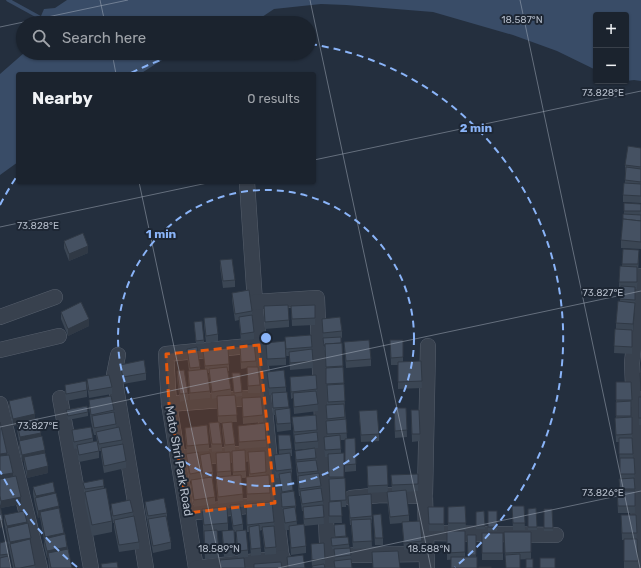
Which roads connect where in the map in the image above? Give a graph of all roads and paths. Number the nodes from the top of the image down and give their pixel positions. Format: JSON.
{"nodes":[{"id":1,"x":248,"y":184,"type":"edge"},
{"id":2,"x":641,"y":276,"type":"edge"},
{"id":3,"x":56,"y":297,"type":"dead end"},
{"id":4,"x":255,"y":302,"type":"junction"},
{"id":5,"x":0,"y":317,"type":"edge"},
{"id":6,"x":59,"y":336,"type":"dead end"},
{"id":7,"x":259,"y":345,"type":"junction"},
{"id":8,"x":428,"y":346,"type":"dead end"},
{"id":9,"x":0,"y":350,"type":"edge"},
{"id":10,"x":118,"y":355,"type":"dead end"},
{"id":11,"x":265,"y":397,"type":"junction"},
{"id":12,"x":60,"y":398,"type":"dead end"},
{"id":13,"x":0,"y":404,"type":"edge"},
{"id":14,"x":169,"y":404,"type":"junction"},
{"id":15,"x":269,"y":452,"type":"junction"},
{"id":16,"x":178,"y":458,"type":"junction"},
{"id":17,"x":426,"y":496,"type":"junction"},
{"id":18,"x":352,"y":498,"type":"edge"},
{"id":19,"x":276,"y":502,"type":"junction"},
{"id":20,"x":188,"y":513,"type":"junction"},
{"id":21,"x":426,"y":533,"type":"junction"},
{"id":22,"x":556,"y":535,"type":"dead end"},
{"id":23,"x":353,"y":555,"type":"dead end"},
{"id":24,"x":427,"y":561,"type":"edge"},
{"id":25,"x":283,"y":563,"type":"edge"},
{"id":26,"x":40,"y":568,"type":"edge"},
{"id":27,"x":91,"y":568,"type":"edge"},
{"id":28,"x":146,"y":568,"type":"edge"},
{"id":29,"x":196,"y":568,"type":"edge"},
{"id":30,"x":328,"y":568,"type":"edge"},
{"id":31,"x":641,"y":568,"type":"edge"}],
"edges":[{"from":1,"to":4,"type":"street"},
{"from":2,"to":31,"type":"street"},
{"from":3,"to":5,"type":"street"},
{"from":4,"to":7,"type":"street"},
{"from":4,"to":30,"type":"street"},
{"from":6,"to":9,"type":"street"},
{"from":7,"to":11,"type":"street"},
{"from":7,"to":14,"type":"street","name":"Mato Shri Park Road"},
{"from":8,"to":17,"type":"street"},
{"from":10,"to":28,"type":"street"},
{"from":11,"to":14,"type":"street"},
{"from":11,"to":15,"type":"street"},
{"from":12,"to":27,"type":"street"},
{"from":13,"to":26,"type":"street"},
{"from":14,"to":16,"type":"street","name":"Mato Shri Park Road"},
{"from":15,"to":16,"type":"street"},
{"from":15,"to":19,"type":"street"},
{"from":16,"to":20,"type":"street","name":"Mato Shri Park Road"},
{"from":17,"to":18,"type":"street"},
{"from":17,"to":21,"type":"street"},
{"from":19,"to":20,"type":"street"},
{"from":19,"to":25,"type":"street"},
{"from":20,"to":29,"type":"street","name":"Mato Shri Park Road"},
{"from":21,"to":22,"type":"street"},
{"from":21,"to":24,"type":"street"},
{"from":23,"to":24,"type":"street"},
{"from":25,"to":29,"type":"street"}]}
